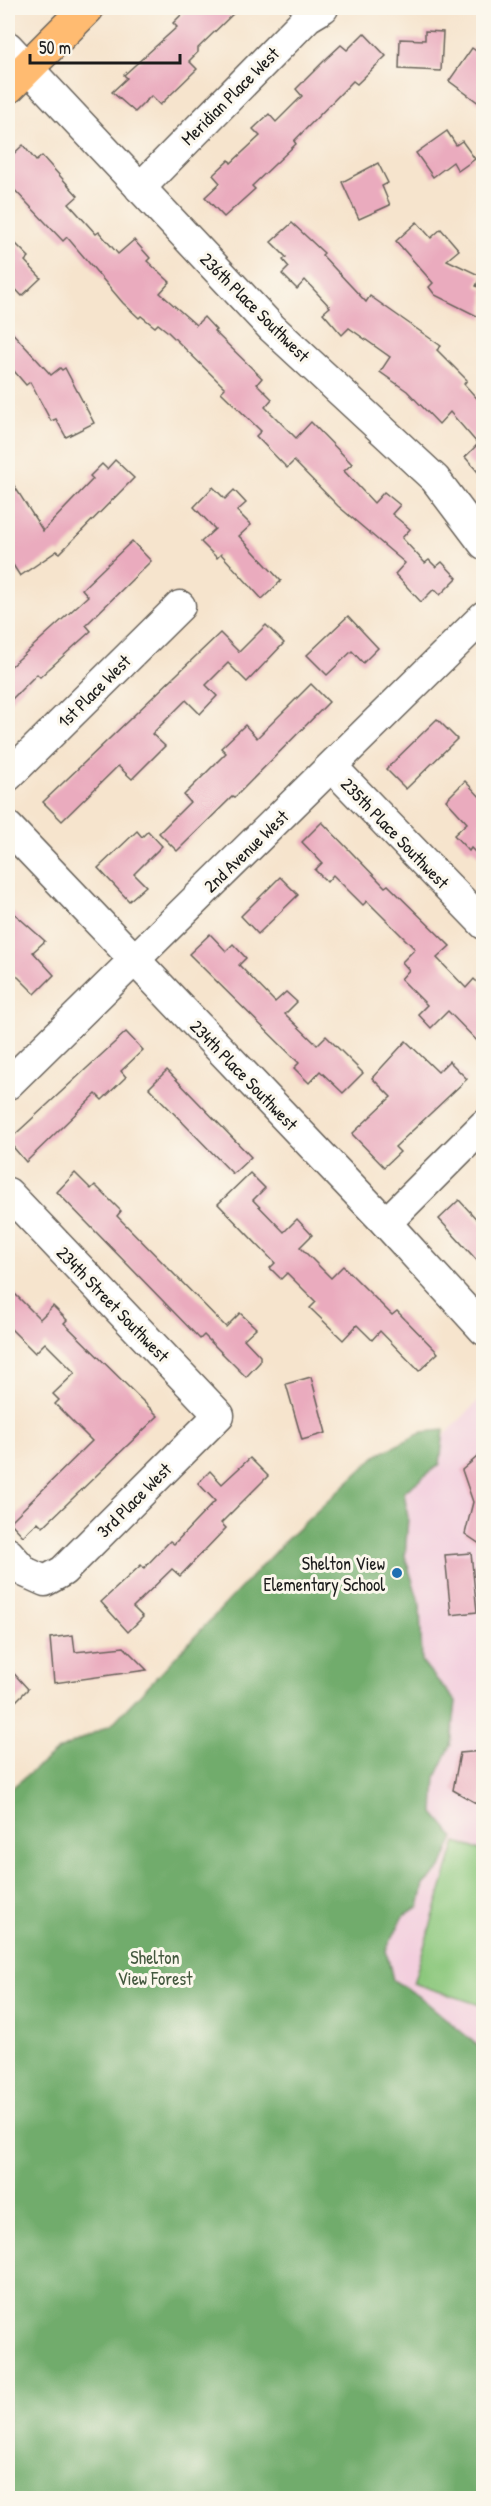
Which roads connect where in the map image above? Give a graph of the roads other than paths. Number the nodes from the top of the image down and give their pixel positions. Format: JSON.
{"nodes":[{"id":1,"x":87,"y":8,"type":"edge"},
{"id":2,"x":323,"y":8,"type":"edge"},
{"id":3,"x":14,"y":67,"type":"edge"},
{"id":4,"x":140,"y":188,"type":"junction"},
{"id":5,"x":483,"y":544,"type":"edge"},
{"id":6,"x":180,"y":606,"type":"dead end"},
{"id":7,"x":483,"y":616,"type":"edge"},
{"id":8,"x":332,"y":767,"type":"junction"},
{"id":9,"x":8,"y":776,"type":"edge"},
{"id":10,"x":8,"y":827,"type":"edge"},
{"id":11,"x":483,"y":924,"type":"edge"},
{"id":12,"x":135,"y":960,"type":"junction"},
{"id":13,"x":8,"y":1084,"type":"edge"},
{"id":14,"x":483,"y":1125,"type":"edge"},
{"id":15,"x":8,"y":1193,"type":"edge"},
{"id":16,"x":386,"y":1223,"type":"junction"},
{"id":17,"x":481,"y":1327,"type":"edge"},
{"id":18,"x":219,"y":1415,"type":"joint"},
{"id":19,"x":8,"y":1553,"type":"edge"}],
"edges":[{"from":1,"to":3,"type":"main road"},
{"from":2,"to":4,"type":"street","name":"Meridian Place West"},
{"from":3,"to":4,"type":"street","name":"236th Place Southwest"},
{"from":4,"to":5,"type":"street","name":"236th Place Southwest"},
{"from":6,"to":9,"type":"street","name":"1st Place West"},
{"from":7,"to":8,"type":"street","name":"2nd Avenue West"},
{"from":8,"to":11,"type":"street","name":"235th Place Southwest"},
{"from":8,"to":12,"type":"street","name":"2nd Avenue West"},
{"from":10,"to":12,"type":"street","name":"234th Place Southwest"},
{"from":12,"to":13,"type":"street","name":"2nd Avenue West"},
{"from":12,"to":16,"type":"street","name":"234th Place Southwest"},
{"from":14,"to":16,"type":"street"},
{"from":15,"to":18,"type":"street","name":"234th Street Southwest"},
{"from":16,"to":17,"type":"street","name":"234th Place Southwest"},
{"from":18,"to":19,"type":"street","name":"3rd Place West"}]}
